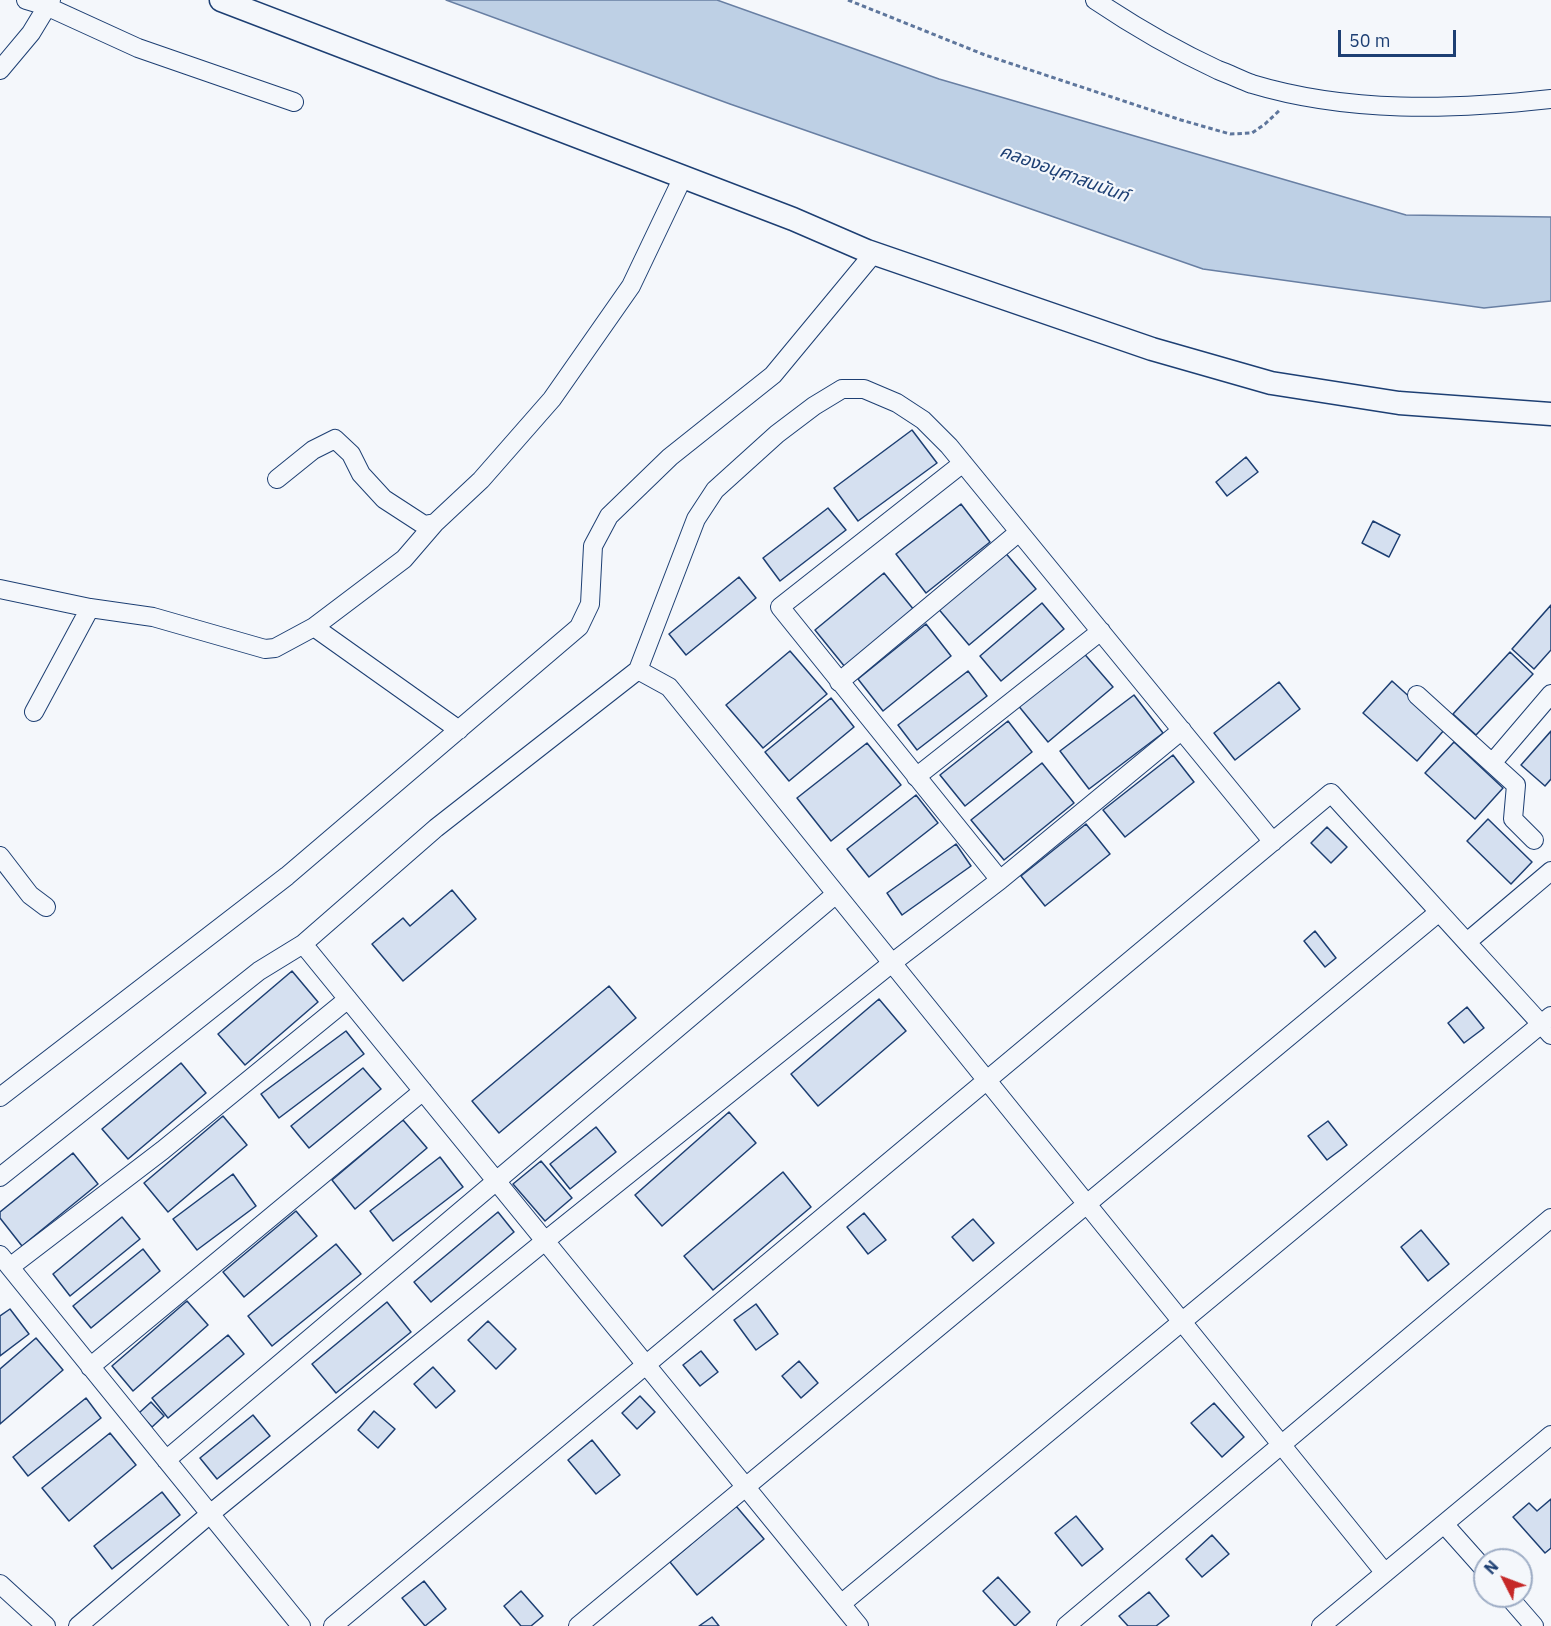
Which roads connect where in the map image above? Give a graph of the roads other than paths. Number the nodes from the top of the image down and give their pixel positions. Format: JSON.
{"nodes":[{"id":1,"x":26,"y":0,"type":"edge"},
{"id":2,"x":221,"y":0,"type":"edge"},
{"id":3,"x":1095,"y":0,"type":"edge"},
{"id":4,"x":49,"y":3,"type":"edge"},
{"id":5,"x":0,"y":70,"type":"edge"},
{"id":6,"x":1551,"y":99,"type":"edge"},
{"id":7,"x":294,"y":102,"type":"dead end"},
{"id":8,"x":683,"y":177,"type":"junction"},
{"id":9,"x":874,"y":253,"type":"junction"},
{"id":10,"x":1551,"y":414,"type":"edge"},
{"id":11,"x":963,"y":463,"type":"junction"},
{"id":12,"x":278,"y":478,"type":"dead end"},
{"id":13,"x":435,"y":523,"type":"junction"},
{"id":14,"x":1019,"y":532,"type":"junction"},
{"id":15,"x":0,"y":589,"type":"edge"},
{"id":16,"x":90,"y":608,"type":"junction"},
{"id":17,"x":314,"y":627,"type":"junction"},
{"id":18,"x":1101,"y":631,"type":"junction"},
{"id":19,"x":638,"y":670,"type":"junction"},
{"id":20,"x":839,"y":682,"type":"junction"},
{"id":21,"x":1551,"y":694,"type":"edge"},
{"id":22,"x":1417,"y":695,"type":"dead end"},
{"id":23,"x":34,"y":712,"type":"dead end"},
{"id":24,"x":459,"y":730,"type":"junction"},
{"id":25,"x":1182,"y":730,"type":"junction"},
{"id":26,"x":1493,"y":762,"type":"junction"},
{"id":27,"x":916,"y":777,"type":"junction"},
{"id":28,"x":1534,"y":840,"type":"dead end"},
{"id":29,"x":1273,"y":842,"type":"junction"},
{"id":30,"x":0,"y":856,"type":"edge"},
{"id":31,"x":1551,"y":872,"type":"edge"},
{"id":32,"x":1000,"y":880,"type":"junction"},
{"id":33,"x":836,"y":894,"type":"junction"},
{"id":34,"x":46,"y":907,"type":"dead end"},
{"id":35,"x":1439,"y":912,"type":"junction"},
{"id":36,"x":1467,"y":942,"type":"junction"},
{"id":37,"x":303,"y":944,"type":"junction"},
{"id":38,"x":892,"y":963,"type":"junction"},
{"id":39,"x":348,"y":999,"type":"junction"},
{"id":40,"x":1548,"y":1025,"type":"edge"},
{"id":41,"x":986,"y":1080,"type":"junction"},
{"id":42,"x":423,"y":1091,"type":"junction"},
{"id":43,"x":0,"y":1097,"type":"edge"},
{"id":44,"x":0,"y":1177,"type":"edge"},
{"id":45,"x":496,"y":1181,"type":"junction"},
{"id":46,"x":1087,"y":1204,"type":"junction"},
{"id":47,"x":1551,"y":1218,"type":"edge"},
{"id":48,"x":545,"y":1241,"type":"junction"},
{"id":49,"x":5,"y":1261,"type":"edge"},
{"id":50,"x":1182,"y":1322,"type":"junction"},
{"id":51,"x":646,"y":1365,"type":"junction"},
{"id":52,"x":90,"y":1367,"type":"junction"},
{"id":53,"x":1551,"y":1435,"type":"edge"},
{"id":54,"x":1281,"y":1445,"type":"junction"},
{"id":55,"x":166,"y":1460,"type":"junction"},
{"id":56,"x":746,"y":1487,"type":"junction"},
{"id":57,"x":210,"y":1514,"type":"junction"},
{"id":58,"x":1444,"y":1524,"type":"junction"},
{"id":59,"x":1473,"y":1557,"type":"edge"},
{"id":60,"x":1385,"y":1573,"type":"junction"},
{"id":61,"x":0,"y":1584,"type":"edge"},
{"id":62,"x":841,"y":1604,"type":"junction"},
{"id":63,"x":1518,"y":1608,"type":"edge"},
{"id":64,"x":46,"y":1626,"type":"edge"},
{"id":65,"x":78,"y":1626,"type":"edge"},
{"id":66,"x":301,"y":1626,"type":"edge"},
{"id":67,"x":333,"y":1626,"type":"edge"},
{"id":68,"x":578,"y":1626,"type":"edge"},
{"id":69,"x":859,"y":1626,"type":"edge"},
{"id":70,"x":1066,"y":1626,"type":"edge"},
{"id":71,"x":1321,"y":1626,"type":"edge"},
{"id":72,"x":1534,"y":1626,"type":"edge"}],
"edges":[{"from":1,"to":4,"type":"street"},
{"from":2,"to":8,"type":"main road"},
{"from":3,"to":6,"type":"street"},
{"from":4,"to":5,"type":"street"},
{"from":4,"to":7,"type":"street"},
{"from":8,"to":9,"type":"main road"},
{"from":8,"to":13,"type":"street"},
{"from":9,"to":10,"type":"main road"},
{"from":9,"to":24,"type":"street"},
{"from":11,"to":14,"type":"street"},
{"from":11,"to":19,"type":"street"},
{"from":11,"to":20,"type":"street"},
{"from":12,"to":13,"type":"street"},
{"from":13,"to":17,"type":"street"},
{"from":14,"to":18,"type":"street"},
{"from":14,"to":20,"type":"street"},
{"from":15,"to":16,"type":"street"},
{"from":16,"to":17,"type":"street"},
{"from":16,"to":23,"type":"street"},
{"from":17,"to":24,"type":"street"},
{"from":18,"to":25,"type":"street"},
{"from":18,"to":27,"type":"street"},
{"from":19,"to":33,"type":"street"},
{"from":19,"to":37,"type":"street"},
{"from":20,"to":27,"type":"street"},
{"from":21,"to":26,"type":"street"},
{"from":22,"to":26,"type":"street"},
{"from":24,"to":43,"type":"street"},
{"from":25,"to":29,"type":"street"},
{"from":25,"to":32,"type":"street"},
{"from":26,"to":28,"type":"street"},
{"from":27,"to":32,"type":"street"},
{"from":29,"to":35,"type":"street"},
{"from":29,"to":41,"type":"street"},
{"from":30,"to":34,"type":"street"},
{"from":31,"to":36,"type":"street"},
{"from":32,"to":38,"type":"street"},
{"from":33,"to":38,"type":"street"},
{"from":33,"to":45,"type":"street"},
{"from":35,"to":36,"type":"street"},
{"from":35,"to":46,"type":"street"},
{"from":36,"to":40,"type":"street"},
{"from":37,"to":39,"type":"street"},
{"from":37,"to":44,"type":"street"},
{"from":38,"to":41,"type":"street"},
{"from":38,"to":48,"type":"street"},
{"from":39,"to":42,"type":"street"},
{"from":39,"to":49,"type":"street"},
{"from":40,"to":50,"type":"street"},
{"from":41,"to":46,"type":"street"},
{"from":41,"to":51,"type":"street"},
{"from":42,"to":45,"type":"street"},
{"from":42,"to":52,"type":"street"},
{"from":45,"to":48,"type":"street"},
{"from":45,"to":55,"type":"street"},
{"from":46,"to":50,"type":"street"},
{"from":46,"to":56,"type":"street"},
{"from":47,"to":54,"type":"street"},
{"from":48,"to":51,"type":"street"},
{"from":48,"to":57,"type":"street"},
{"from":49,"to":52,"type":"street"},
{"from":50,"to":54,"type":"street"},
{"from":50,"to":62,"type":"street"},
{"from":51,"to":56,"type":"street"},
{"from":51,"to":67,"type":"street"},
{"from":52,"to":55,"type":"street"},
{"from":53,"to":58,"type":"street"},
{"from":54,"to":60,"type":"street"},
{"from":54,"to":70,"type":"street"},
{"from":55,"to":57,"type":"street"},
{"from":56,"to":62,"type":"street"},
{"from":56,"to":68,"type":"street"},
{"from":57,"to":65,"type":"street"},
{"from":57,"to":66,"type":"street"},
{"from":58,"to":59,"type":"street"},
{"from":58,"to":60,"type":"street"},
{"from":60,"to":71,"type":"street"},
{"from":61,"to":64,"type":"street"},
{"from":62,"to":69,"type":"street"},
{"from":63,"to":72,"type":"street"}]}
